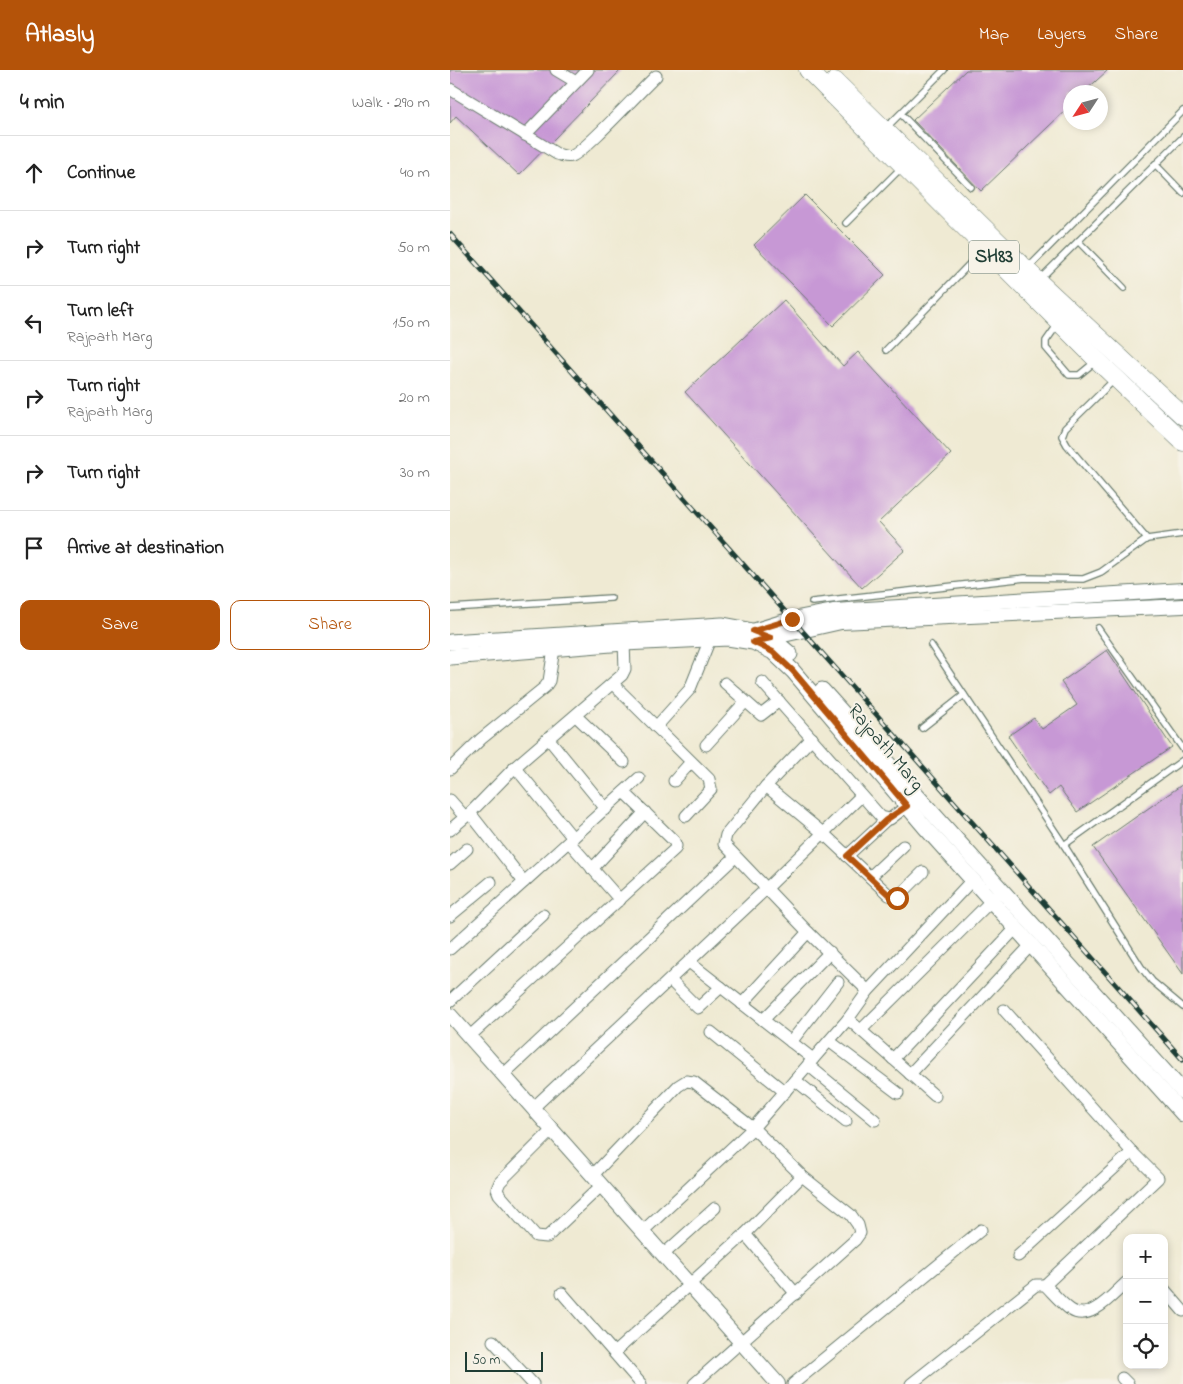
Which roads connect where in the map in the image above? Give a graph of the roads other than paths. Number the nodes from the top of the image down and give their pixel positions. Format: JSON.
{"nodes":[{"id":1,"x":556,"y":70,"type":"edge"},
{"id":2,"x":588,"y":70,"type":"edge"},
{"id":3,"x":808,"y":70,"type":"edge"},
{"id":4,"x":824,"y":70,"type":"edge"},
{"id":5,"x":944,"y":70,"type":"edge"},
{"id":6,"x":656,"y":76,"type":"dead end"},
{"id":7,"x":576,"y":82,"type":"junction"},
{"id":8,"x":450,"y":88,"type":"edge"},
{"id":9,"x":1183,"y":111,"type":"edge"},
{"id":10,"x":901,"y":114,"type":"junction"},
{"id":11,"x":885,"y":130,"type":"junction"},
{"id":12,"x":525,"y":135,"type":"junction"},
{"id":13,"x":1183,"y":137,"type":"edge"},
{"id":14,"x":1155,"y":164,"type":"junction"},
{"id":15,"x":903,"y":166,"type":"junction"},
{"id":16,"x":971,"y":188,"type":"dead end"},
{"id":17,"x":1183,"y":193,"type":"edge"},
{"id":18,"x":846,"y":223,"type":"dead end"},
{"id":19,"x":1078,"y":241,"type":"junction"},
{"id":20,"x":986,"y":248,"type":"junction"},
{"id":21,"x":1033,"y":275,"type":"junction"},
{"id":22,"x":1124,"y":288,"type":"dead end"},
{"id":23,"x":1065,"y":316,"type":"junction"},
{"id":24,"x":1110,"y":348,"type":"junction"},
{"id":25,"x":886,"y":350,"type":"dead end"},
{"id":26,"x":1097,"y":360,"type":"junction"},
{"id":27,"x":1116,"y":378,"type":"junction"},
{"id":28,"x":1183,"y":416,"type":"edge"},
{"id":29,"x":1183,"y":442,"type":"edge"},
{"id":30,"x":1183,"y":534,"type":"edge"},
{"id":31,"x":1147,"y":539,"type":"junction"},
{"id":32,"x":1183,"y":590,"type":"edge"},
{"id":33,"x":612,"y":598,"type":"dead end"},
{"id":34,"x":812,"y":602,"type":"dead end"},
{"id":35,"x":1183,"y":606,"type":"edge"},
{"id":36,"x":450,"y":608,"type":"edge"},
{"id":37,"x":1098,"y":628,"type":"dead end"},
{"id":38,"x":753,"y":636,"type":"junction"},
{"id":39,"x":771,"y":638,"type":"junction"},
{"id":40,"x":710,"y":639,"type":"junction"},
{"id":41,"x":450,"y":642,"type":"edge"},
{"id":42,"x":624,"y":643,"type":"junction"},
{"id":43,"x":931,"y":645,"type":"dead end"},
{"id":44,"x":554,"y":649,"type":"junction"},
{"id":45,"x":450,"y":657,"type":"edge"},
{"id":46,"x":762,"y":682,"type":"dead end"},
{"id":47,"x":725,"y":683,"type":"dead end"},
{"id":48,"x":613,"y":684,"type":"junction"},
{"id":49,"x":964,"y":694,"type":"junction"},
{"id":50,"x":779,"y":701,"type":"junction"},
{"id":51,"x":745,"y":702,"type":"junction"},
{"id":52,"x":576,"y":716,"type":"junction"},
{"id":53,"x":656,"y":727,"type":"junction"},
{"id":54,"x":922,"y":728,"type":"dead end"},
{"id":55,"x":548,"y":738,"type":"junction"},
{"id":56,"x":812,"y":738,"type":"junction"},
{"id":57,"x":706,"y":745,"type":"dead end"},
{"id":58,"x":1183,"y":749,"type":"edge"},
{"id":59,"x":1183,"y":760,"type":"edge"},
{"id":60,"x":624,"y":762,"type":"dead end"},
{"id":61,"x":691,"y":762,"type":"junction"},
{"id":62,"x":515,"y":768,"type":"junction"},
{"id":63,"x":450,"y":769,"type":"edge"},
{"id":64,"x":639,"y":778,"type":"dead end"},
{"id":65,"x":674,"y":781,"type":"dead end"},
{"id":66,"x":766,"y":786,"type":"junction"},
{"id":67,"x":624,"y":792,"type":"junction"},
{"id":68,"x":861,"y":796,"type":"junction"},
{"id":69,"x":450,"y":800,"type":"edge"},
{"id":70,"x":907,"y":806,"type":"junction"},
{"id":71,"x":606,"y":809,"type":"junction"},
{"id":72,"x":645,"y":812,"type":"junction"},
{"id":73,"x":467,"y":815,"type":"junction"},
{"id":74,"x":686,"y":816,"type":"dead end"},
{"id":75,"x":886,"y":820,"type":"junction"},
{"id":76,"x":450,"y":830,"type":"edge"},
{"id":77,"x":824,"y":834,"type":"junction"},
{"id":78,"x":571,"y":840,"type":"junction"},
{"id":79,"x":1064,"y":845,"type":"junction"},
{"id":80,"x":903,"y":846,"type":"dead end"},
{"id":81,"x":467,"y":849,"type":"dead end"},
{"id":82,"x":847,"y":856,"type":"junction"},
{"id":83,"x":735,"y":857,"type":"junction"},
{"id":84,"x":450,"y":864,"type":"edge"},
{"id":85,"x":592,"y":869,"type":"junction"},
{"id":86,"x":923,"y":872,"type":"dead end"},
{"id":87,"x":870,"y":877,"type":"junction"},
{"id":88,"x":973,"y":879,"type":"junction"},
{"id":89,"x":491,"y":882,"type":"dead end"},
{"id":90,"x":524,"y":882,"type":"junction"},
{"id":91,"x":766,"y":889,"type":"junction"},
{"id":92,"x":620,"y":900,"type":"junction"},
{"id":93,"x":992,"y":900,"type":"junction"},
{"id":94,"x":543,"y":915,"type":"dead end"},
{"id":95,"x":450,"y":916,"type":"edge"},
{"id":96,"x":1017,"y":927,"type":"junction"},
{"id":97,"x":808,"y":932,"type":"junction"},
{"id":98,"x":1032,"y":944,"type":"junction"},
{"id":99,"x":450,"y":950,"type":"edge"},
{"id":100,"x":830,"y":952,"type":"junction"},
{"id":101,"x":689,"y":962,"type":"junction"},
{"id":102,"x":670,"y":980,"type":"junction"},
{"id":103,"x":838,"y":982,"type":"dead end"},
{"id":104,"x":721,"y":987,"type":"junction"},
{"id":105,"x":868,"y":991,"type":"junction"},
{"id":106,"x":450,"y":1001,"type":"edge"},
{"id":107,"x":742,"y":1004,"type":"junction"},
{"id":108,"x":1183,"y":1007,"type":"edge"},
{"id":109,"x":1004,"y":1010,"type":"dead end"},
{"id":110,"x":450,"y":1015,"type":"edge"},
{"id":111,"x":848,"y":1018,"type":"junction"},
{"id":112,"x":763,"y":1020,"type":"junction"},
{"id":113,"x":861,"y":1030,"type":"junction"},
{"id":114,"x":711,"y":1032,"type":"dead end"},
{"id":115,"x":470,"y":1036,"type":"junction"},
{"id":116,"x":829,"y":1041,"type":"junction"},
{"id":117,"x":791,"y":1042,"type":"junction"},
{"id":118,"x":893,"y":1059,"type":"junction"},
{"id":119,"x":810,"y":1062,"type":"junction"},
{"id":120,"x":504,"y":1074,"type":"junction"},
{"id":121,"x":910,"y":1074,"type":"junction"},
{"id":122,"x":795,"y":1080,"type":"junction"},
{"id":123,"x":785,"y":1092,"type":"junction"},
{"id":124,"x":1183,"y":1092,"type":"edge"},
{"id":125,"x":898,"y":1093,"type":"dead end"},
{"id":126,"x":935,"y":1096,"type":"dead end"},
{"id":127,"x":533,"y":1108,"type":"junction"},
{"id":128,"x":1183,"y":1114,"type":"edge"},
{"id":129,"x":875,"y":1120,"type":"dead end"},
{"id":130,"x":846,"y":1121,"type":"dead end"},
{"id":131,"x":753,"y":1128,"type":"junction"},
{"id":132,"x":553,"y":1129,"type":"junction"},
{"id":133,"x":1132,"y":1152,"type":"junction"},
{"id":134,"x":802,"y":1176,"type":"junction"},
{"id":135,"x":598,"y":1180,"type":"junction"},
{"id":136,"x":715,"y":1208,"type":"dead end"},
{"id":137,"x":644,"y":1230,"type":"junction"},
{"id":138,"x":981,"y":1230,"type":"dead end"},
{"id":139,"x":745,"y":1234,"type":"junction"},
{"id":140,"x":664,"y":1254,"type":"junction"},
{"id":141,"x":1018,"y":1256,"type":"dead end"},
{"id":142,"x":691,"y":1284,"type":"junction"},
{"id":143,"x":1045,"y":1285,"type":"junction"},
{"id":144,"x":1123,"y":1285,"type":"edge"},
{"id":145,"x":562,"y":1293,"type":"dead end"},
{"id":146,"x":796,"y":1294,"type":"junction"},
{"id":147,"x":1168,"y":1294,"type":"edge"},
{"id":148,"x":1183,"y":1311,"type":"edge"},
{"id":149,"x":493,"y":1341,"type":"dead end"},
{"id":150,"x":742,"y":1343,"type":"junction"},
{"id":151,"x":615,"y":1352,"type":"junction"},
{"id":152,"x":533,"y":1384,"type":"edge"},
{"id":153,"x":641,"y":1384,"type":"edge"},
{"id":154,"x":694,"y":1384,"type":"edge"},
{"id":155,"x":778,"y":1384,"type":"edge"},
{"id":156,"x":793,"y":1384,"type":"edge"},
{"id":157,"x":911,"y":1384,"type":"edge"}],
"edges":[{"from":1,"to":7,"type":"street"},
{"from":2,"to":7,"type":"street"},
{"from":3,"to":15,"type":"main road","number":"SH83"},
{"from":4,"to":11,"type":"main road","number":"SH83"},
{"from":5,"to":10,"type":"lane"},
{"from":6,"to":12,"type":"street"},
{"from":7,"to":12,"type":"street"},
{"from":8,"to":12,"type":"street"},
{"from":9,"to":21,"type":"lane"},
{"from":10,"to":11,"type":"lane"},
{"from":10,"to":16,"type":"lane"},
{"from":11,"to":21,"type":"main road","number":"SH83"},
{"from":13,"to":14,"type":"lane"},
{"from":14,"to":17,"type":"lane"},
{"from":14,"to":19,"type":"lane"},
{"from":15,"to":18,"type":"lane"},
{"from":15,"to":20,"type":"main road","number":"SH83"},
{"from":19,"to":21,"type":"lane"},
{"from":19,"to":22,"type":"lane"},
{"from":20,"to":23,"type":"main road","number":"SH83"},
{"from":20,"to":25,"type":"lane"},
{"from":21,"to":23,"type":"main road","number":"SH83"},
{"from":23,"to":24,"type":"main road","number":"SH83"},
{"from":23,"to":26,"type":"main road","number":"SH83"},
{"from":23,"to":26,"type":"lane"},
{"from":24,"to":26,"type":"lane"},
{"from":24,"to":28,"type":"main road","number":"SH83"},
{"from":26,"to":27,"type":"main road","number":"SH83"},
{"from":27,"to":29,"type":"main road","number":"SH83"},
{"from":27,"to":31,"type":"lane"},
{"from":30,"to":31,"type":"lane"},
{"from":31,"to":34,"type":"lane"},
{"from":32,"to":38,"type":"street"},
{"from":33,"to":36,"type":"lane"},
{"from":35,"to":39,"type":"street"},
{"from":37,"to":58,"type":"lane"},
{"from":38,"to":39,"type":"main road","name":"Rajpath Marg"},
{"from":38,"to":40,"type":"main road","name":"Rajpath Marg"},
{"from":38,"to":41,"type":"main road","name":"Rajpath Marg"},
{"from":38,"to":70,"type":"main road","name":"Rajpath Marg"},
{"from":39,"to":124,"type":"main road","name":"Rajpath Marg"},
{"from":40,"to":42,"type":"main road","name":"Rajpath Marg"},
{"from":40,"to":53,"type":"street"},
{"from":42,"to":44,"type":"main road","name":"Rajpath Marg"},
{"from":42,"to":48,"type":"street"},
{"from":43,"to":49,"type":"lane"},
{"from":44,"to":45,"type":"main road","name":"Rajpath Marg"},
{"from":44,"to":63,"type":"street"},
{"from":46,"to":50,"type":"street"},
{"from":47,"to":51,"type":"street"},
{"from":48,"to":52,"type":"street"},
{"from":48,"to":53,"type":"street"},
{"from":49,"to":54,"type":"lane"},
{"from":49,"to":79,"type":"lane"},
{"from":50,"to":51,"type":"street"},
{"from":50,"to":56,"type":"street"},
{"from":51,"to":57,"type":"street"},
{"from":52,"to":55,"type":"street"},
{"from":52,"to":60,"type":"street"},
{"from":53,"to":61,"type":"street"},
{"from":55,"to":62,"type":"street"},
{"from":55,"to":71,"type":"street"},
{"from":56,"to":66,"type":"street"},
{"from":56,"to":68,"type":"street"},
{"from":59,"to":79,"type":"lane"},
{"from":61,"to":65,"type":"street"},
{"from":61,"to":74,"type":"street"},
{"from":62,"to":73,"type":"street"},
{"from":62,"to":78,"type":"street"},
{"from":64,"to":67,"type":"street"},
{"from":66,"to":77,"type":"street"},
{"from":66,"to":83,"type":"street"},
{"from":67,"to":71,"type":"street"},
{"from":67,"to":72,"type":"street"},
{"from":68,"to":75,"type":"street"},
{"from":68,"to":77,"type":"street"},
{"from":69,"to":73,"type":"street"},
{"from":70,"to":75,"type":"street"},
{"from":70,"to":88,"type":"main road","name":"Rajpath Marg"},
{"from":71,"to":78,"type":"street"},
{"from":72,"to":85,"type":"street"},
{"from":72,"to":92,"type":"street"},
{"from":73,"to":76,"type":"street"},
{"from":73,"to":90,"type":"street"},
{"from":75,"to":82,"type":"street"},
{"from":77,"to":82,"type":"street"},
{"from":77,"to":91,"type":"street"},
{"from":78,"to":85,"type":"street"},
{"from":78,"to":90,"type":"street"},
{"from":79,"to":108,"type":"lane"},
{"from":80,"to":87,"type":"street"},
{"from":81,"to":84,"type":"street"},
{"from":82,"to":87,"type":"street"},
{"from":83,"to":91,"type":"street"},
{"from":83,"to":120,"type":"street"},
{"from":85,"to":92,"type":"street"},
{"from":86,"to":87,"type":"street"},
{"from":88,"to":93,"type":"main road","name":"Rajpath Marg"},
{"from":88,"to":105,"type":"street"},
{"from":89,"to":95,"type":"street"},
{"from":90,"to":99,"type":"street"},
{"from":91,"to":97,"type":"street"},
{"from":91,"to":101,"type":"street"},
{"from":92,"to":115,"type":"street"},
{"from":93,"to":96,"type":"main road","name":"Rajpath Marg"},
{"from":93,"to":113,"type":"street"},
{"from":94,"to":106,"type":"street"},
{"from":96,"to":98,"type":"main road","name":"Rajpath Marg"},
{"from":96,"to":118,"type":"street"},
{"from":97,"to":100,"type":"street"},
{"from":97,"to":107,"type":"street"},
{"from":98,"to":121,"type":"street"},
{"from":98,"to":128,"type":"main road","name":"Rajpath Marg"},
{"from":100,"to":105,"type":"street"},
{"from":100,"to":112,"type":"street"},
{"from":101,"to":102,"type":"street"},
{"from":101,"to":104,"type":"street"},
{"from":102,"to":104,"type":"street"},
{"from":102,"to":127,"type":"street"},
{"from":103,"to":117,"type":"street"},
{"from":104,"to":107,"type":"street"},
{"from":105,"to":111,"type":"street"},
{"from":107,"to":112,"type":"street"},
{"from":109,"to":133,"type":"street"},
{"from":110,"to":115,"type":"street"},
{"from":111,"to":113,"type":"street"},
{"from":111,"to":116,"type":"street"},
{"from":112,"to":117,"type":"street"},
{"from":113,"to":118,"type":"street"},
{"from":114,"to":123,"type":"street"},
{"from":115,"to":120,"type":"street"},
{"from":116,"to":119,"type":"street"},
{"from":116,"to":125,"type":"street"},
{"from":117,"to":119,"type":"street"},
{"from":118,"to":121,"type":"street"},
{"from":119,"to":122,"type":"street"},
{"from":119,"to":129,"type":"street"},
{"from":120,"to":127,"type":"street"},
{"from":121,"to":126,"type":"street"},
{"from":122,"to":123,"type":"street"},
{"from":122,"to":130,"type":"street"},
{"from":123,"to":131,"type":"street"},
{"from":127,"to":132,"type":"street"},
{"from":131,"to":134,"type":"street"},
{"from":131,"to":135,"type":"street"},
{"from":131,"to":137,"type":"street"},
{"from":132,"to":135,"type":"street"},
{"from":132,"to":135,"type":"street"},
{"from":133,"to":141,"type":"street"},
{"from":133,"to":143,"type":"street"},
{"from":134,"to":139,"type":"street"},
{"from":134,"to":146,"type":"street"},
{"from":135,"to":137,"type":"street"},
{"from":136,"to":140,"type":"street"},
{"from":137,"to":140,"type":"street"},
{"from":138,"to":156,"type":"street"},
{"from":139,"to":142,"type":"street"},
{"from":139,"to":146,"type":"street"},
{"from":140,"to":142,"type":"street"},
{"from":142,"to":150,"type":"street"},
{"from":142,"to":151,"type":"street"},
{"from":143,"to":144,"type":"street"},
{"from":143,"to":157,"type":"street"},
{"from":145,"to":151,"type":"street"},
{"from":146,"to":150,"type":"street"},
{"from":147,"to":148,"type":"street"},
{"from":149,"to":152,"type":"street"},
{"from":150,"to":154,"type":"street"},
{"from":150,"to":155,"type":"street"},
{"from":151,"to":153,"type":"street"}]}
